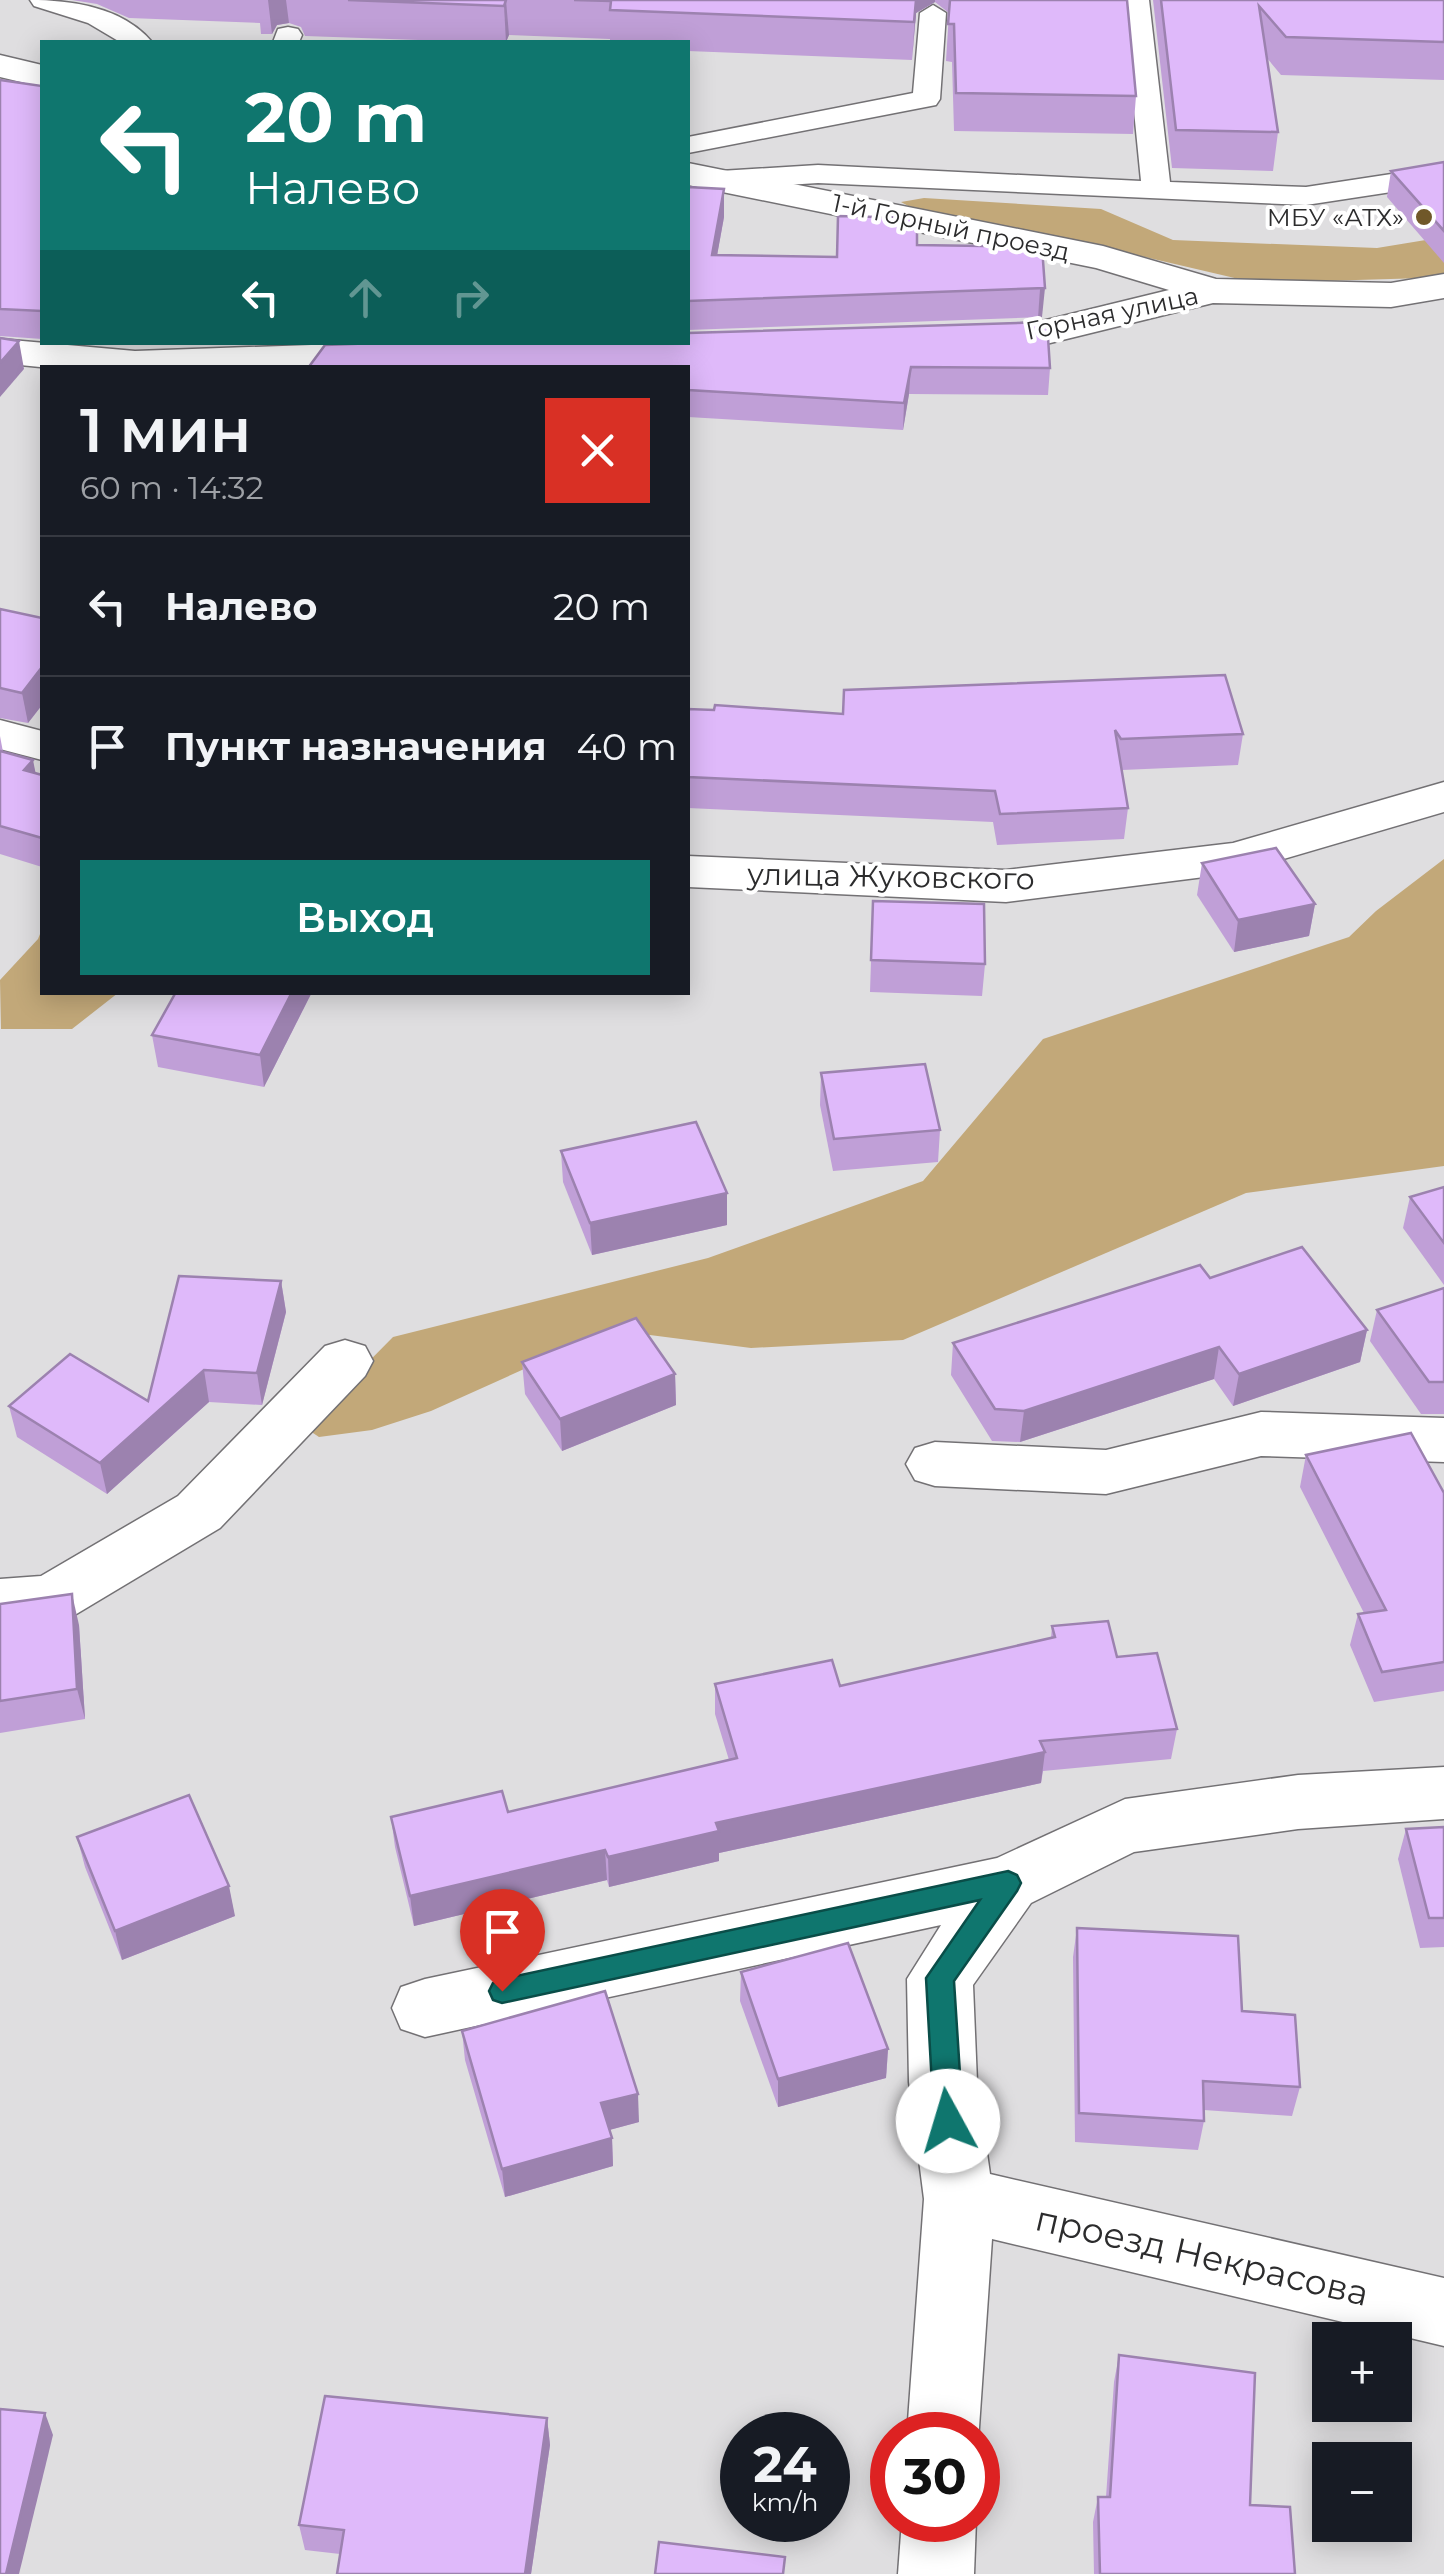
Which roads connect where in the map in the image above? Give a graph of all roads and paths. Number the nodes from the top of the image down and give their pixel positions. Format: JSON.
{"nodes":[{"id":1,"x":44,"y":0,"type":"edge"},
{"id":2,"x":1136,"y":0,"type":"edge"},
{"id":3,"x":933,"y":13,"type":"dead end"},
{"id":4,"x":135,"y":40,"type":"edge"},
{"id":5,"x":0,"y":66,"type":"edge"},
{"id":6,"x":40,"y":76,"type":"edge"},
{"id":7,"x":690,"y":145,"type":"edge"},
{"id":8,"x":1444,"y":175,"type":"edge"},
{"id":9,"x":704,"y":177,"type":"edge"},
{"id":10,"x":1156,"y":190,"type":"junction"},
{"id":11,"x":1444,"y":286,"type":"edge"},
{"id":12,"x":1213,"y":291,"type":"junction"},
{"id":13,"x":941,"y":336,"type":"edge"},
{"id":14,"x":0,"y":351,"type":"edge"},
{"id":15,"x":434,"y":352,"type":"edge"},
{"id":16,"x":0,"y":734,"type":"edge"},
{"id":17,"x":40,"y":745,"type":"edge"},
{"id":18,"x":1444,"y":797,"type":"edge"},
{"id":19,"x":690,"y":872,"type":"edge"},
{"id":20,"x":345,"y":1361,"type":"dead end"},
{"id":21,"x":1444,"y":1440,"type":"edge"},
{"id":22,"x":935,"y":1464,"type":"dead end"},
{"id":23,"x":0,"y":1603,"type":"edge"},
{"id":24,"x":1444,"y":1792,"type":"edge"},
{"id":25,"x":1008,"y":1883,"type":"junction"},
{"id":26,"x":424,"y":2008,"type":"dead end"},
{"id":27,"x":959,"y":2199,"type":"junction"},
{"id":28,"x":1444,"y":2312,"type":"edge"},
{"id":29,"x":945,"y":2412,"type":"edge"},
{"id":30,"x":938,"y":2542,"type":"edge"},
{"id":31,"x":936,"y":2574,"type":"edge"}],
"edges":[{"from":1,"to":4,"type":"lane"},
{"from":2,"to":10,"type":"lane"},
{"from":3,"to":7,"type":"lane"},
{"from":5,"to":6,"type":"street"},
{"from":8,"to":10,"type":"lane"},
{"from":9,"to":10,"type":"lane"},
{"from":9,"to":12,"type":"street","name":"1-й Горный проезд"},
{"from":11,"to":12,"type":"street","name":"Горная улица"},
{"from":12,"to":13,"type":"street","name":"Горная улица"},
{"from":14,"to":15,"type":"street"},
{"from":16,"to":17,"type":"street"},
{"from":18,"to":19,"type":"street","name":"улица Жуковского"},
{"from":20,"to":23,"type":"street"},
{"from":21,"to":22,"type":"street"},
{"from":24,"to":25,"type":"street"},
{"from":25,"to":26,"type":"street"},
{"from":25,"to":27,"type":"street"},
{"from":27,"to":28,"type":"street","name":"проезд Некрасова"},
{"from":27,"to":29,"type":"street"},
{"from":30,"to":31,"type":"street"}]}
